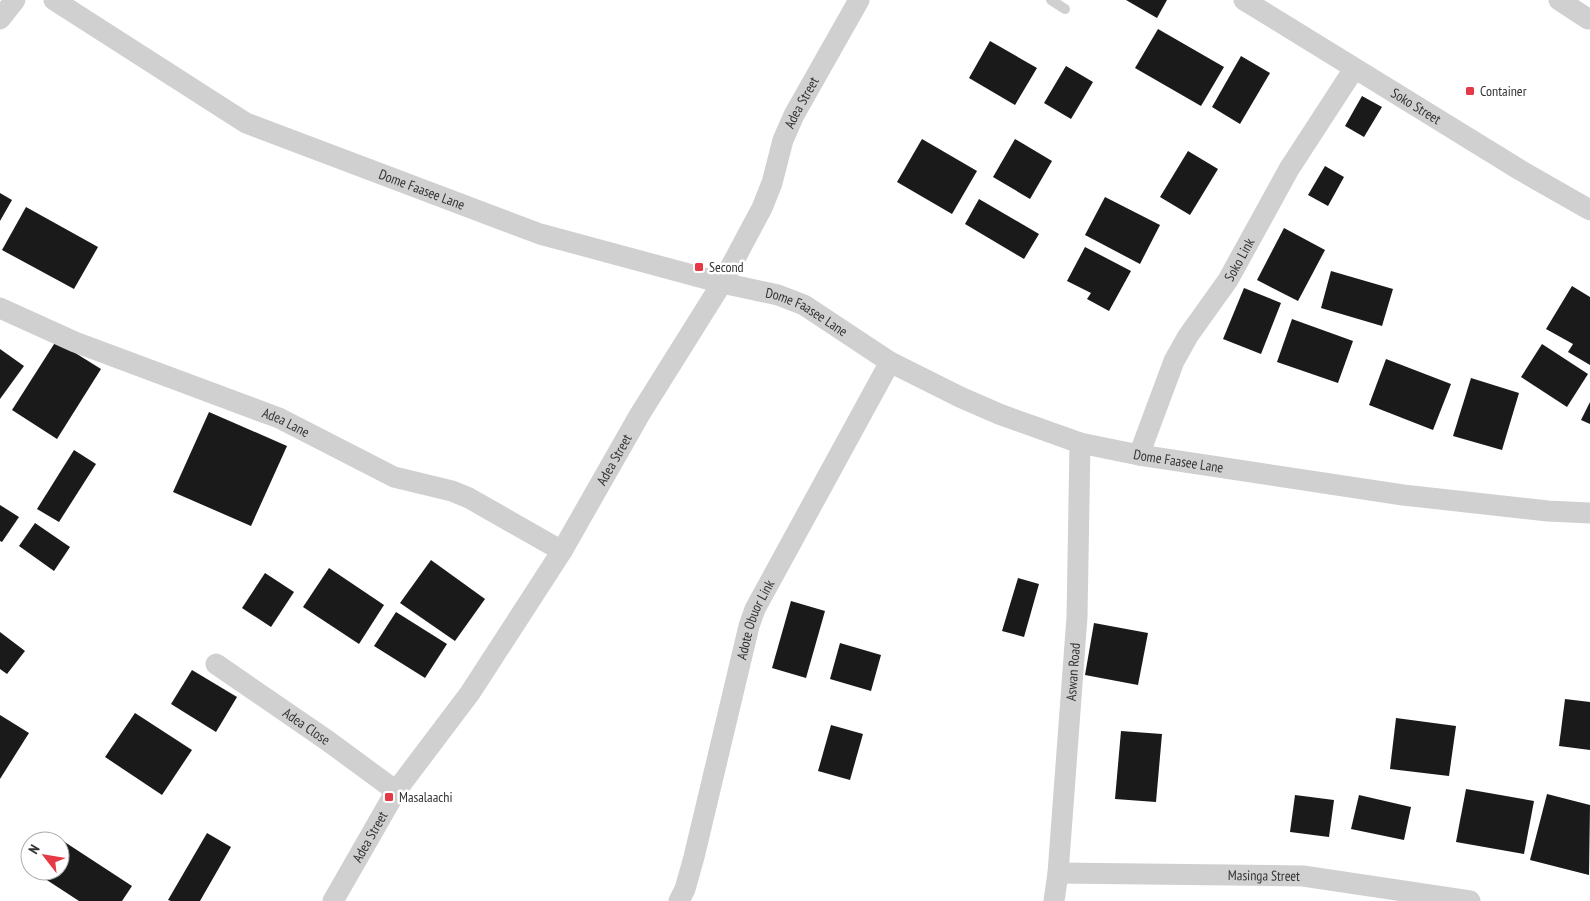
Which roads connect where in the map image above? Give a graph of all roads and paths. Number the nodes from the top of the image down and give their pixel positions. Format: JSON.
{"nodes":[{"id":1,"x":15,"y":0,"type":"edge"},
{"id":2,"x":54,"y":0,"type":"edge"},
{"id":3,"x":858,"y":0,"type":"edge"},
{"id":4,"x":1051,"y":0,"type":"edge"},
{"id":5,"x":1244,"y":0,"type":"edge"},
{"id":6,"x":1559,"y":0,"type":"edge"},
{"id":7,"x":1064,"y":9,"type":"dead end"},
{"id":8,"x":0,"y":19,"type":"edge"},
{"id":9,"x":1588,"y":19,"type":"dead end"},
{"id":10,"x":1354,"y":69,"type":"junction"},
{"id":11,"x":1590,"y":210,"type":"edge"},
{"id":12,"x":722,"y":283,"type":"junction"},
{"id":13,"x":0,"y":308,"type":"edge"},
{"id":14,"x":890,"y":362,"type":"junction"},
{"id":15,"x":1080,"y":443,"type":"junction"},
{"id":16,"x":1139,"y":455,"type":"junction"},
{"id":17,"x":1590,"y":513,"type":"edge"},
{"id":18,"x":562,"y":551,"type":"junction"},
{"id":19,"x":216,"y":664,"type":"dead end"},
{"id":20,"x":396,"y":791,"type":"junction"},
{"id":21,"x":1058,"y":873,"type":"junction"},
{"id":22,"x":333,"y":901,"type":"edge"},
{"id":23,"x":679,"y":901,"type":"edge"},
{"id":24,"x":1054,"y":901,"type":"edge"},
{"id":25,"x":1470,"y":901,"type":"edge"}],
"edges":[{"from":1,"to":8,"type":"street"},
{"from":2,"to":12,"type":"street","name":"Dome Faasee Lane"},
{"from":3,"to":12,"type":"street","name":"Adea Street"},
{"from":4,"to":7,"type":"lane"},
{"from":5,"to":10,"type":"street","name":"Soko Street"},
{"from":6,"to":9,"type":"street"},
{"from":10,"to":11,"type":"street","name":"Soko Street"},
{"from":10,"to":16,"type":"street","name":"Soko Link"},
{"from":12,"to":14,"type":"street","name":"Dome Faasee Lane"},
{"from":12,"to":18,"type":"street","name":"Adea Street"},
{"from":13,"to":18,"type":"street","name":"Adea Lane"},
{"from":14,"to":15,"type":"street","name":"Dome Faasee Lane"},
{"from":14,"to":23,"type":"street","name":"Adote Obuor Link"},
{"from":15,"to":16,"type":"street","name":"Dome Faasee Lane"},
{"from":15,"to":21,"type":"street","name":"Aswan Road"},
{"from":16,"to":17,"type":"street","name":"Dome Faasee Lane"},
{"from":18,"to":20,"type":"street","name":"Adea Street"},
{"from":19,"to":20,"type":"street","name":"Adea Close"},
{"from":20,"to":22,"type":"street","name":"Adea Street"},
{"from":21,"to":24,"type":"street","name":"Aswan Road"},
{"from":21,"to":25,"type":"street","name":"Masinga Street"}]}
